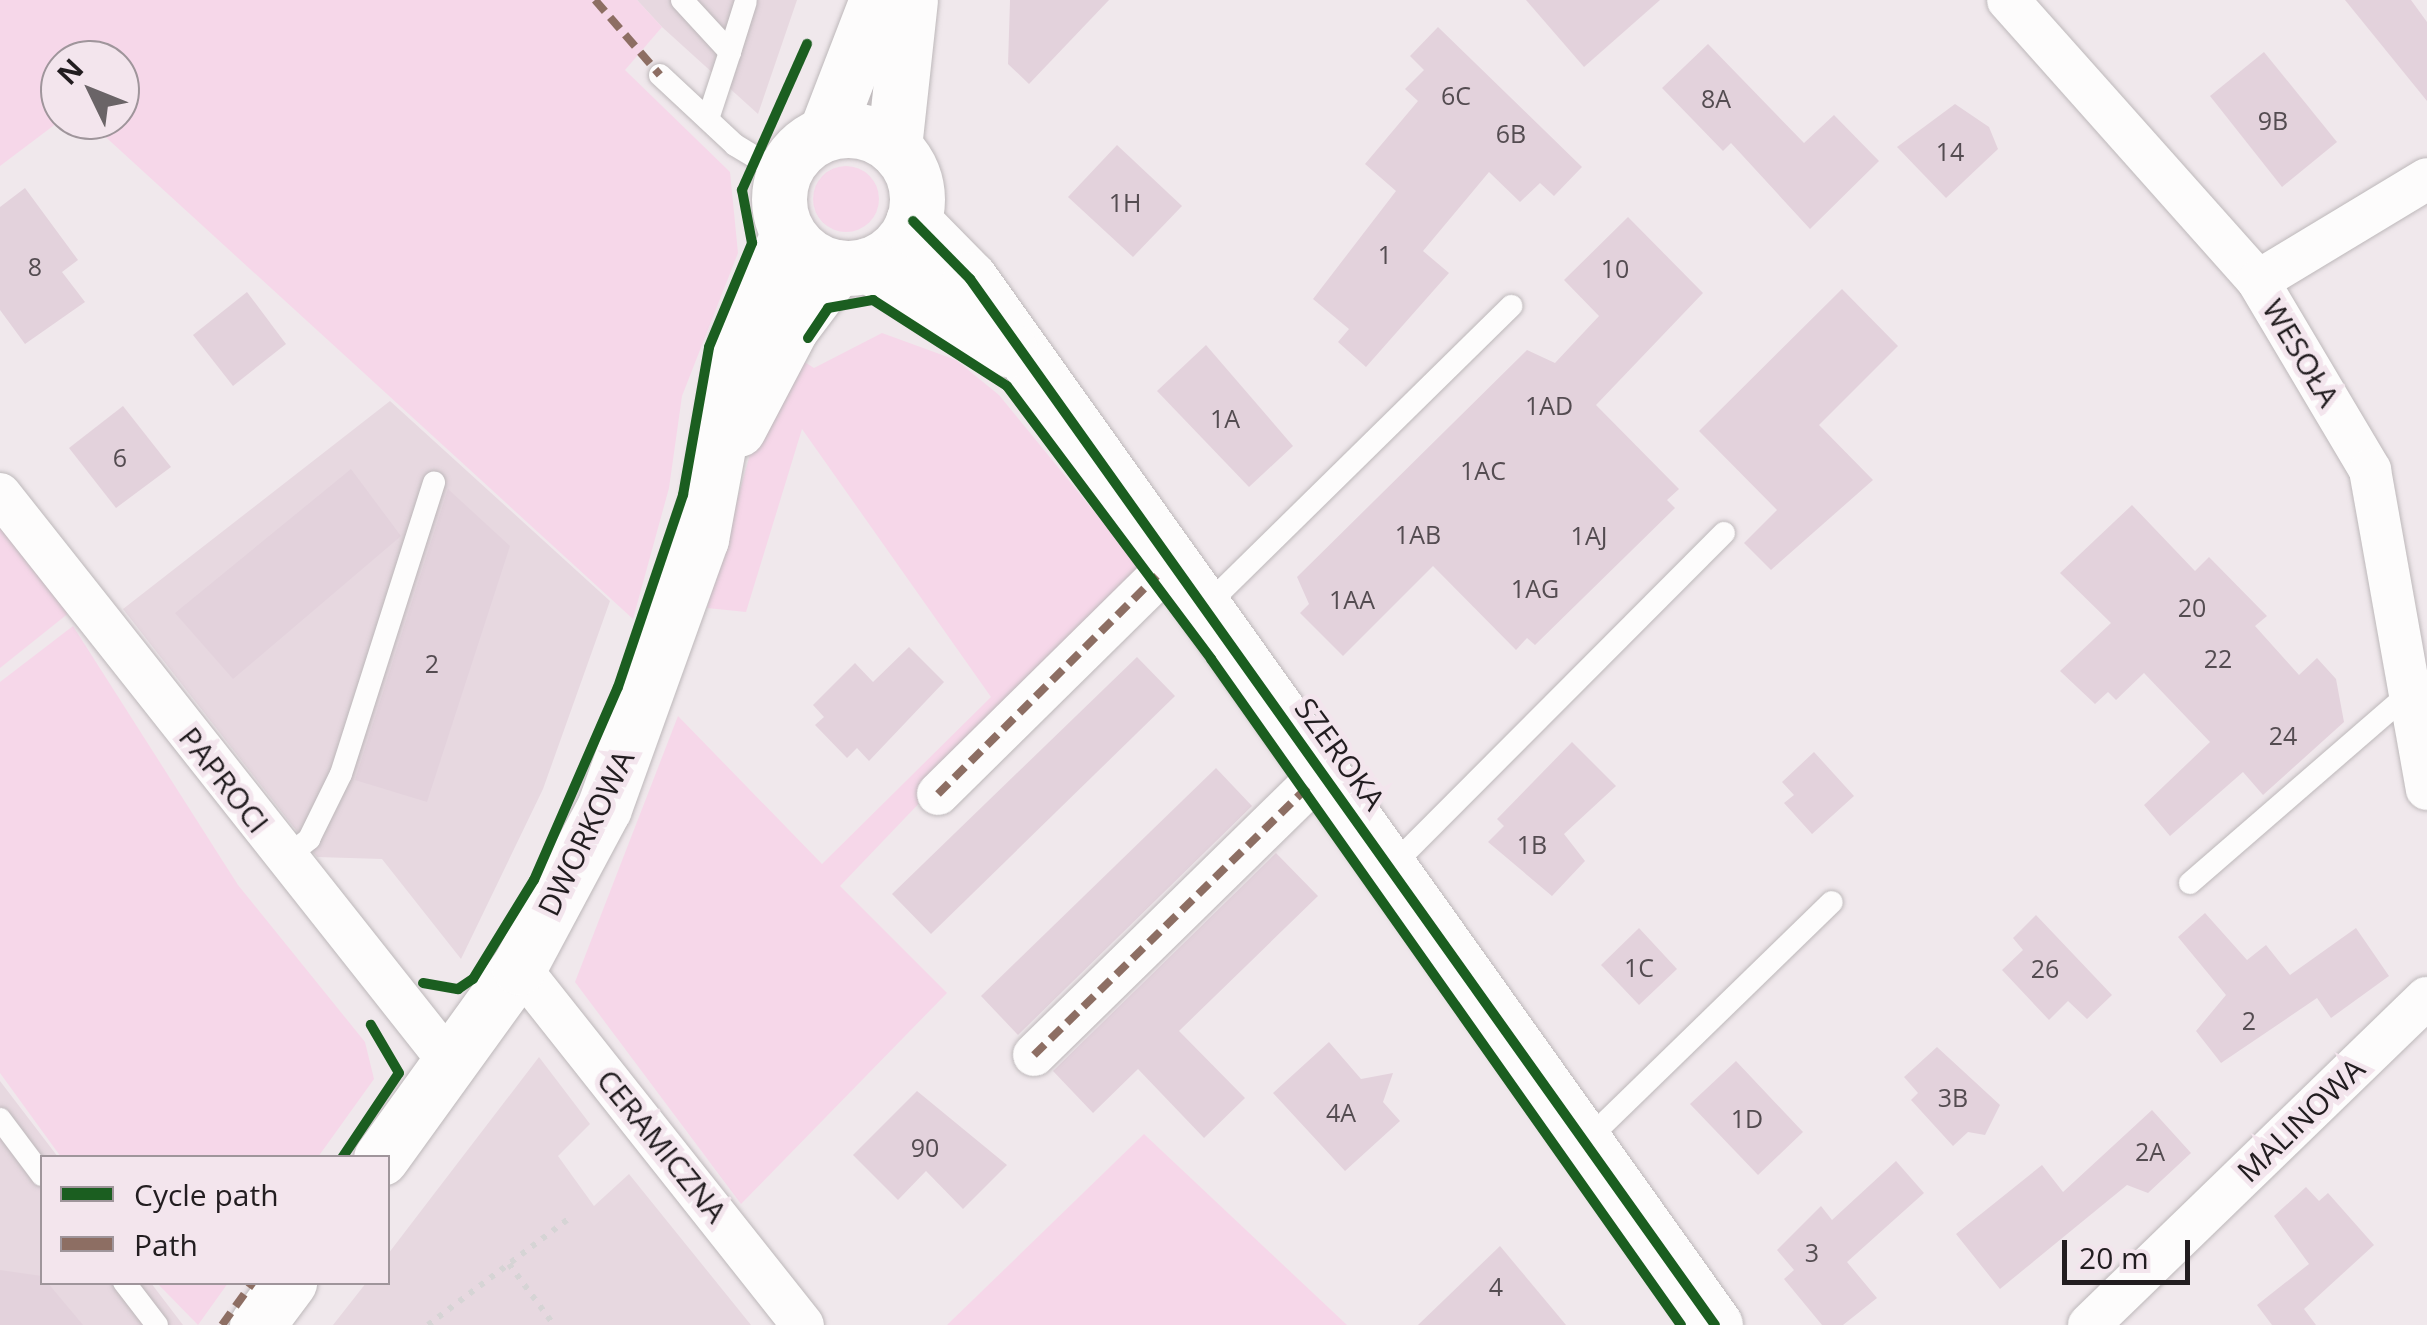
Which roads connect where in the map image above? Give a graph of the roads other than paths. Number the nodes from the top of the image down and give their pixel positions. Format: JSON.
{"nodes":[{"id":1,"x":682,"y":0,"type":"edge"},
{"id":2,"x":877,"y":0,"type":"edge"},
{"id":3,"x":910,"y":0,"type":"edge"},
{"id":4,"x":2008,"y":0,"type":"edge"},
{"id":5,"x":746,"y":1,"type":"edge"},
{"id":6,"x":730,"y":52,"type":"junction"},
{"id":7,"x":660,"y":74,"type":"dead end"},
{"id":8,"x":708,"y":119,"type":"junction"},
{"id":9,"x":826,"y":132,"type":"junction"},
{"id":10,"x":894,"y":146,"type":"junction"},
{"id":11,"x":783,"y":174,"type":"junction"},
{"id":12,"x":2427,"y":179,"type":"edge"},
{"id":13,"x":914,"y":222,"type":"junction"},
{"id":14,"x":788,"y":236,"type":"junction"},
{"id":15,"x":852,"y":266,"type":"junction"},
{"id":16,"x":2258,"y":281,"type":"junction"},
{"id":17,"x":1511,"y":306,"type":"dead end"},
{"id":18,"x":1029,"y":362,"type":"junction"},
{"id":19,"x":717,"y":472,"type":"junction"},
{"id":20,"x":434,"y":482,"type":"dead end"},
{"id":21,"x":0,"y":494,"type":"edge"},
{"id":22,"x":1724,"y":533,"type":"dead end"},
{"id":23,"x":1172,"y":562,"type":"junction"},
{"id":24,"x":1204,"y":608,"type":"junction"},
{"id":25,"x":2420,"y":710,"type":"edge"},
{"id":26,"x":1323,"y":772,"type":"junction"},
{"id":27,"x":2427,"y":789,"type":"edge"},
{"id":28,"x":938,"y":794,"type":"dead end"},
{"id":29,"x":285,"y":858,"type":"junction"},
{"id":30,"x":1390,"y":868,"type":"junction"},
{"id":31,"x":2190,"y":883,"type":"dead end"},
{"id":32,"x":1832,"y":902,"type":"dead end"},
{"id":33,"x":519,"y":967,"type":"junction"},
{"id":34,"x":2427,"y":998,"type":"edge"},
{"id":35,"x":1034,"y":1054,"type":"dead end"},
{"id":36,"x":450,"y":1064,"type":"junction"},
{"id":37,"x":0,"y":1118,"type":"edge"},
{"id":38,"x":1585,"y":1142,"type":"junction"},
{"id":39,"x":383,"y":1155,"type":"edge"},
{"id":40,"x":40,"y":1172,"type":"edge"},
{"id":41,"x":126,"y":1285,"type":"edge"},
{"id":42,"x":287,"y":1285,"type":"edge"},
{"id":43,"x":157,"y":1325,"type":"edge"},
{"id":44,"x":257,"y":1325,"type":"edge"},
{"id":45,"x":803,"y":1325,"type":"edge"},
{"id":46,"x":1715,"y":1325,"type":"edge"},
{"id":47,"x":2089,"y":1325,"type":"edge"}],
"edges":[{"from":1,"to":6,"type":"lane"},
{"from":2,"to":9,"type":"street"},
{"from":3,"to":10,"type":"street"},
{"from":4,"to":16,"type":"street","name":"WESOŁA"},
{"from":5,"to":6,"type":"lane"},
{"from":6,"to":8,"type":"lane"},
{"from":7,"to":8,"type":"lane"},
{"from":8,"to":11,"type":"lane"},
{"from":9,"to":10,"type":"street"},
{"from":9,"to":11,"type":"street"},
{"from":10,"to":13,"type":"street"},
{"from":11,"to":14,"type":"street"},
{"from":12,"to":16,"type":"street"},
{"from":13,"to":15,"type":"street"},
{"from":13,"to":18,"type":"street","name":"SZEROKA"},
{"from":14,"to":15,"type":"street"},
{"from":14,"to":19,"type":"street","name":"DWORKOWA"},
{"from":15,"to":18,"type":"street","name":"SZEROKA"},
{"from":15,"to":19,"type":"street","name":"DWORKOWA"},
{"from":16,"to":25,"type":"street","name":"WESOŁA"},
{"from":17,"to":24,"type":"lane"},
{"from":18,"to":23,"type":"street","name":"SZEROKA"},
{"from":19,"to":33,"type":"street","name":"DWORKOWA"},
{"from":20,"to":29,"type":"lane"},
{"from":21,"to":29,"type":"street","name":"PAPROCI"},
{"from":22,"to":30,"type":"lane"},
{"from":23,"to":24,"type":"street","name":"SZEROKA"},
{"from":23,"to":28,"type":"street"},
{"from":24,"to":26,"type":"street","name":"SZEROKA"},
{"from":25,"to":27,"type":"street","name":"WESOŁA"},
{"from":25,"to":31,"type":"lane"},
{"from":26,"to":30,"type":"street","name":"SZEROKA"},
{"from":26,"to":35,"type":"street"},
{"from":29,"to":36,"type":"street","name":"PAPROCI"},
{"from":30,"to":38,"type":"street","name":"SZEROKA"},
{"from":32,"to":38,"type":"lane"},
{"from":33,"to":36,"type":"street","name":"DWORKOWA"},
{"from":33,"to":45,"type":"street","name":"CERAMICZNA"},
{"from":34,"to":47,"type":"street","name":"MALINOWA"},
{"from":36,"to":39,"type":"street","name":"DWORKOWA"},
{"from":37,"to":40,"type":"lane"},
{"from":38,"to":46,"type":"street","name":"SZEROKA"},
{"from":41,"to":43,"type":"lane"},
{"from":42,"to":44,"type":"street"}]}
